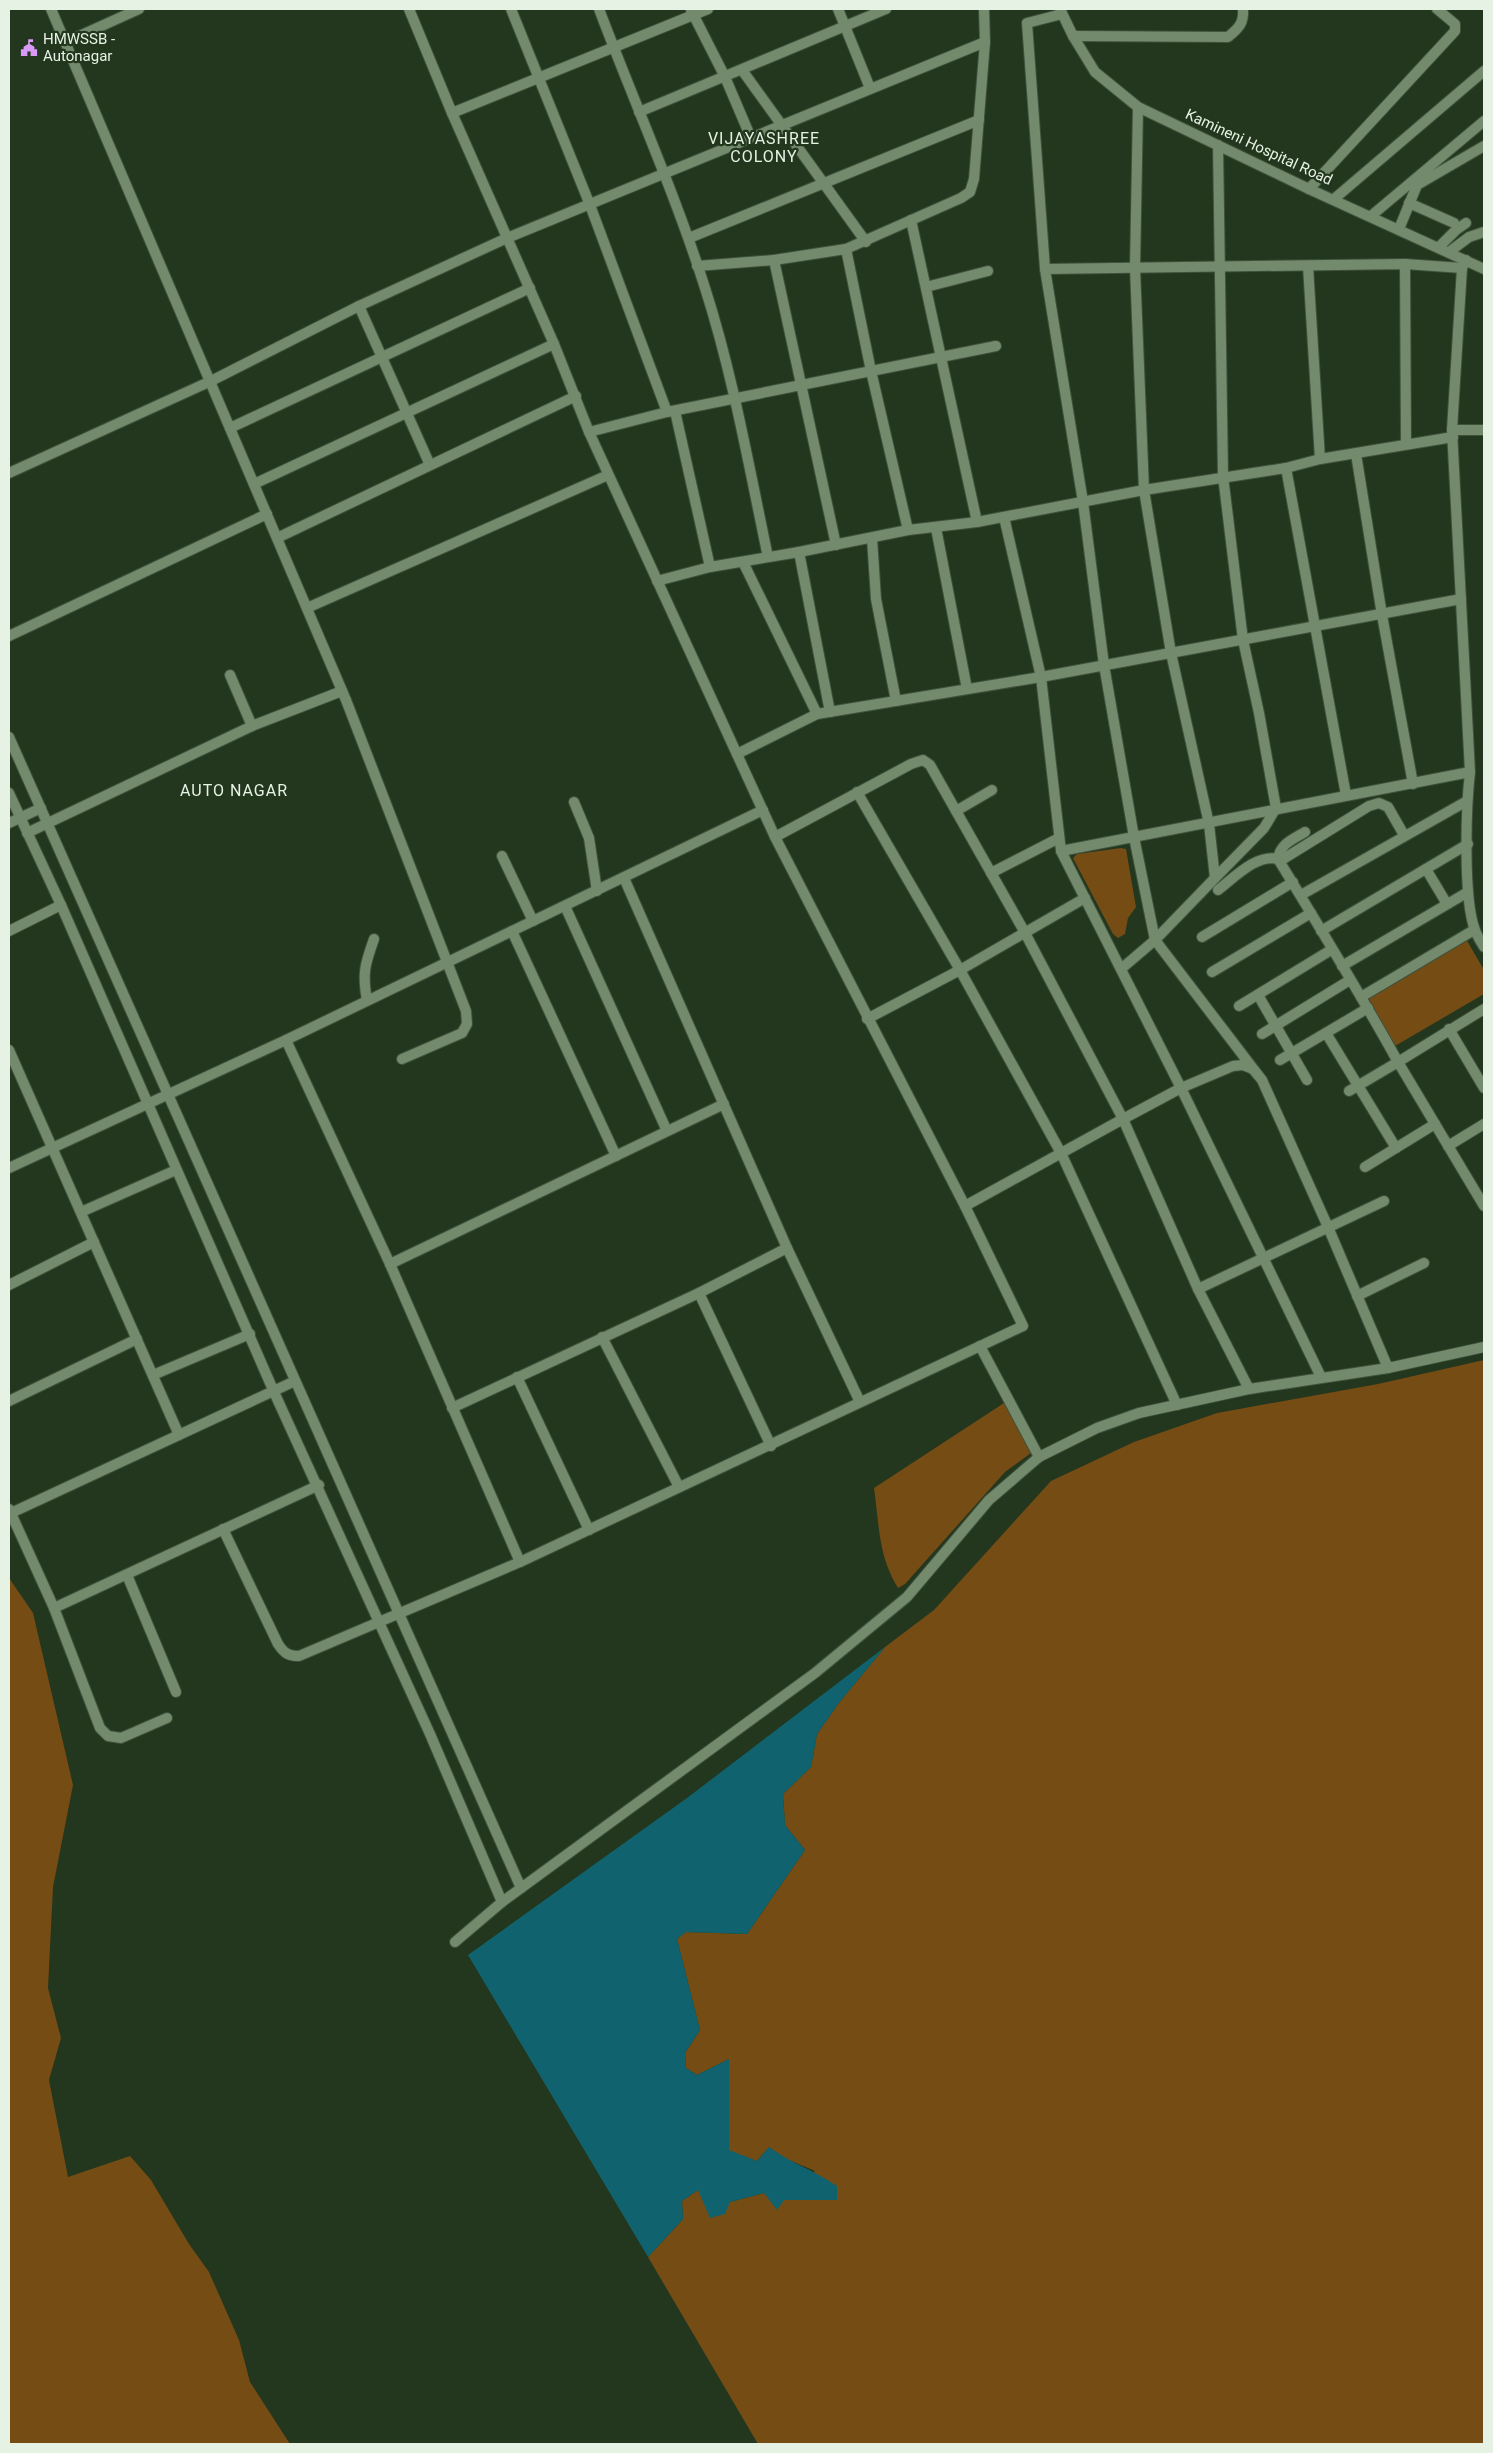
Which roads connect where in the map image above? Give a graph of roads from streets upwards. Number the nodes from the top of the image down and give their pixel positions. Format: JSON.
{"nodes":[{"id":1,"x":51,"y":9,"type":"edge"},
{"id":2,"x":138,"y":9,"type":"edge"},
{"id":3,"x":409,"y":9,"type":"edge"},
{"id":4,"x":511,"y":9,"type":"edge"},
{"id":5,"x":599,"y":9,"type":"edge"},
{"id":6,"x":708,"y":9,"type":"edge"},
{"id":7,"x":838,"y":9,"type":"edge"},
{"id":8,"x":886,"y":9,"type":"edge"},
{"id":9,"x":984,"y":9,"type":"edge"},
{"id":10,"x":1243,"y":9,"type":"edge"},
{"id":11,"x":1437,"y":9,"type":"edge"},
{"id":12,"x":1060,"y":11,"type":"edge"},
{"id":13,"x":692,"y":12,"type":"edge"},
{"id":14,"x":845,"y":26,"type":"junction"},
{"id":15,"x":1073,"y":36,"type":"junction"},
{"id":16,"x":66,"y":42,"type":"junction"},
{"id":17,"x":985,"y":42,"type":"junction"},
{"id":18,"x":614,"y":47,"type":"junction"},
{"id":19,"x":742,"y":70,"type":"junction"},
{"id":20,"x":1484,"y":71,"type":"edge"},
{"id":21,"x":539,"y":77,"type":"junction"},
{"id":22,"x":725,"y":77,"type":"junction"},
{"id":23,"x":870,"y":88,"type":"junction"},
{"id":24,"x":1138,"y":106,"type":"junction"},
{"id":25,"x":639,"y":112,"type":"junction"},
{"id":26,"x":452,"y":113,"type":"junction"},
{"id":27,"x":979,"y":120,"type":"junction"},
{"id":28,"x":1484,"y":121,"type":"edge"},
{"id":29,"x":784,"y":125,"type":"junction"},
{"id":30,"x":750,"y":138,"type":"junction"},
{"id":31,"x":1218,"y":145,"type":"junction"},
{"id":32,"x":1484,"y":146,"type":"edge"},
{"id":33,"x":663,"y":173,"type":"junction"},
{"id":34,"x":824,"y":183,"type":"junction"},
{"id":35,"x":1309,"y":189,"type":"junction"},
{"id":36,"x":1334,"y":199,"type":"junction"},
{"id":37,"x":1409,"y":203,"type":"junction"},
{"id":38,"x":590,"y":205,"type":"junction"},
{"id":39,"x":1371,"y":216,"type":"junction"},
{"id":40,"x":911,"y":220,"type":"junction"},
{"id":41,"x":1466,"y":222,"type":"dead end"},
{"id":42,"x":1454,"y":223,"type":"dead end"},
{"id":43,"x":1399,"y":229,"type":"junction"},
{"id":44,"x":1484,"y":232,"type":"edge"},
{"id":45,"x":507,"y":238,"type":"junction"},
{"id":46,"x":689,"y":238,"type":"junction"},
{"id":47,"x":866,"y":242,"type":"junction"},
{"id":48,"x":1439,"y":247,"type":"junction"},
{"id":49,"x":846,"y":249,"type":"junction"},
{"id":50,"x":1449,"y":252,"type":"junction"},
{"id":51,"x":774,"y":260,"type":"junction"},
{"id":52,"x":1405,"y":264,"type":"junction"},
{"id":53,"x":1464,"y":264,"type":"junction"},
{"id":54,"x":697,"y":266,"type":"junction"},
{"id":55,"x":1308,"y":266,"type":"junction"},
{"id":56,"x":1221,"y":267,"type":"junction"},
{"id":57,"x":1135,"y":268,"type":"junction"},
{"id":58,"x":1045,"y":269,"type":"junction"},
{"id":59,"x":1484,"y":269,"type":"edge"},
{"id":60,"x":988,"y":271,"type":"dead end"},
{"id":61,"x":926,"y":287,"type":"junction"},
{"id":62,"x":530,"y":288,"type":"junction"},
{"id":63,"x":359,"y":306,"type":"junction"},
{"id":64,"x":554,"y":344,"type":"junction"},
{"id":65,"x":996,"y":346,"type":"dead end"},
{"id":66,"x":941,"y":356,"type":"junction"},
{"id":67,"x":381,"y":358,"type":"junction"},
{"id":68,"x":871,"y":371,"type":"junction"},
{"id":69,"x":211,"y":381,"type":"junction"},
{"id":70,"x":802,"y":385,"type":"junction"},
{"id":71,"x":576,"y":396,"type":"junction"},
{"id":72,"x":735,"y":399,"type":"junction"},
{"id":73,"x":671,"y":412,"type":"junction"},
{"id":74,"x":406,"y":413,"type":"junction"},
{"id":75,"x":230,"y":428,"type":"junction"},
{"id":76,"x":1484,"y":430,"type":"edge"},
{"id":77,"x":588,"y":432,"type":"junction"},
{"id":78,"x":1453,"y":434,"type":"junction"},
{"id":79,"x":1406,"y":444,"type":"junction"},
{"id":80,"x":1356,"y":454,"type":"junction"},
{"id":81,"x":1320,"y":459,"type":"junction"},
{"id":82,"x":430,"y":465,"type":"junction"},
{"id":83,"x":1286,"y":468,"type":"junction"},
{"id":84,"x":9,"y":473,"type":"edge"},
{"id":85,"x":608,"y":475,"type":"junction"},
{"id":86,"x":1223,"y":476,"type":"junction"},
{"id":87,"x":254,"y":484,"type":"junction"},
{"id":88,"x":1144,"y":490,"type":"junction"},
{"id":89,"x":1083,"y":502,"type":"junction"},
{"id":90,"x":267,"y":514,"type":"junction"},
{"id":91,"x":1004,"y":517,"type":"junction"},
{"id":92,"x":977,"y":522,"type":"junction"},
{"id":93,"x":936,"y":528,"type":"junction"},
{"id":94,"x":908,"y":530,"type":"junction"},
{"id":95,"x":277,"y":538,"type":"junction"},
{"id":96,"x":872,"y":538,"type":"junction"},
{"id":97,"x":836,"y":545,"type":"junction"},
{"id":98,"x":799,"y":552,"type":"junction"},
{"id":99,"x":768,"y":556,"type":"junction"},
{"id":100,"x":743,"y":562,"type":"junction"},
{"id":101,"x":710,"y":567,"type":"junction"},
{"id":102,"x":657,"y":581,"type":"junction"},
{"id":103,"x":1461,"y":599,"type":"junction"},
{"id":104,"x":307,"y":608,"type":"junction"},
{"id":105,"x":1382,"y":615,"type":"junction"},
{"id":106,"x":1317,"y":627,"type":"junction"},
{"id":107,"x":9,"y":636,"type":"edge"},
{"id":108,"x":1242,"y":640,"type":"junction"},
{"id":109,"x":1171,"y":653,"type":"junction"},
{"id":110,"x":1104,"y":665,"type":"junction"},
{"id":111,"x":230,"y":675,"type":"dead end"},
{"id":112,"x":1041,"y":677,"type":"junction"},
{"id":113,"x":967,"y":689,"type":"junction"},
{"id":114,"x":342,"y":691,"type":"junction"},
{"id":115,"x":896,"y":701,"type":"junction"},
{"id":116,"x":830,"y":712,"type":"junction"},
{"id":117,"x":818,"y":714,"type":"junction"},
{"id":118,"x":252,"y":726,"type":"junction"},
{"id":119,"x":9,"y":737,"type":"edge"},
{"id":120,"x":737,"y":754,"type":"junction"},
{"id":121,"x":1470,"y":772,"type":"junction"},
{"id":122,"x":1413,"y":784,"type":"junction"},
{"id":123,"x":992,"y":790,"type":"dead end"},
{"id":124,"x":857,"y":792,"type":"junction"},
{"id":125,"x":9,"y":793,"type":"edge"},
{"id":126,"x":1346,"y":795,"type":"junction"},
{"id":127,"x":1467,"y":801,"type":"junction"},
{"id":128,"x":574,"y":802,"type":"dead end"},
{"id":129,"x":41,"y":808,"type":"junction"},
{"id":130,"x":1276,"y":808,"type":"junction"},
{"id":131,"x":763,"y":810,"type":"junction"},
{"id":132,"x":956,"y":810,"type":"junction"},
{"id":133,"x":20,"y":818,"type":"junction"},
{"id":134,"x":9,"y":823,"type":"edge"},
{"id":135,"x":47,"y":823,"type":"junction"},
{"id":136,"x":1209,"y":824,"type":"junction"},
{"id":137,"x":1305,"y":832,"type":"dead end"},
{"id":138,"x":27,"y":833,"type":"junction"},
{"id":139,"x":1404,"y":835,"type":"junction"},
{"id":140,"x":775,"y":837,"type":"junction"},
{"id":141,"x":1134,"y":837,"type":"junction"},
{"id":142,"x":1059,"y":838,"type":"junction"},
{"id":143,"x":1468,"y":844,"type":"junction"},
{"id":144,"x":1061,"y":851,"type":"junction"},
{"id":145,"x":502,"y":856,"type":"dead end"},
{"id":146,"x":1279,"y":860,"type":"junction"},
{"id":147,"x":1426,"y":869,"type":"junction"},
{"id":148,"x":991,"y":873,"type":"junction"},
{"id":149,"x":624,"y":878,"type":"junction"},
{"id":150,"x":1215,"y":878,"type":"junction"},
{"id":151,"x":1292,"y":882,"type":"junction"},
{"id":152,"x":1218,"y":890,"type":"dead end"},
{"id":153,"x":597,"y":891,"type":"junction"},
{"id":154,"x":1468,"y":892,"type":"junction"},
{"id":155,"x":1301,"y":895,"type":"junction"},
{"id":156,"x":1085,"y":898,"type":"junction"},
{"id":157,"x":1447,"y":904,"type":"junction"},
{"id":158,"x":61,"y":905,"type":"junction"},
{"id":159,"x":565,"y":906,"type":"junction"},
{"id":160,"x":1311,"y":912,"type":"junction"},
{"id":161,"x":533,"y":921,"type":"junction"},
{"id":162,"x":1474,"y":930,"type":"junction"},
{"id":163,"x":9,"y":931,"type":"edge"},
{"id":164,"x":512,"y":931,"type":"junction"},
{"id":165,"x":1024,"y":931,"type":"junction"},
{"id":166,"x":1321,"y":931,"type":"junction"},
{"id":167,"x":1202,"y":937,"type":"dead end"},
{"id":168,"x":374,"y":939,"type":"dead end"},
{"id":169,"x":1155,"y":940,"type":"junction"},
{"id":170,"x":1484,"y":947,"type":"edge"},
{"id":171,"x":1331,"y":950,"type":"junction"},
{"id":172,"x":448,"y":961,"type":"junction"},
{"id":173,"x":1342,"y":966,"type":"junction"},
{"id":174,"x":1121,"y":969,"type":"junction"},
{"id":175,"x":960,"y":970,"type":"junction"},
{"id":176,"x":1212,"y":972,"type":"dead end"},
{"id":177,"x":1350,"y":980,"type":"junction"},
{"id":178,"x":1258,"y":995,"type":"junction"},
{"id":179,"x":1361,"y":997,"type":"junction"},
{"id":180,"x":367,"y":1000,"type":"junction"},
{"id":181,"x":1240,"y":1006,"type":"dead end"},
{"id":182,"x":1368,"y":1008,"type":"junction"},
{"id":183,"x":1484,"y":1009,"type":"edge"},
{"id":184,"x":867,"y":1019,"type":"junction"},
{"id":185,"x":1276,"y":1025,"type":"junction"},
{"id":186,"x":1449,"y":1029,"type":"junction"},
{"id":187,"x":1326,"y":1033,"type":"junction"},
{"id":188,"x":1262,"y":1034,"type":"dead end"},
{"id":189,"x":286,"y":1040,"type":"junction"},
{"id":190,"x":9,"y":1050,"type":"edge"},
{"id":191,"x":1291,"y":1054,"type":"junction"},
{"id":192,"x":402,"y":1059,"type":"dead end"},
{"id":193,"x":1280,"y":1060,"type":"dead end"},
{"id":194,"x":1398,"y":1062,"type":"junction"},
{"id":195,"x":1258,"y":1076,"type":"junction"},
{"id":196,"x":1307,"y":1080,"type":"dead end"},
{"id":197,"x":1181,"y":1088,"type":"junction"},
{"id":198,"x":1353,"y":1088,"type":"junction"},
{"id":199,"x":1484,"y":1088,"type":"edge"},
{"id":200,"x":168,"y":1093,"type":"junction"},
{"id":201,"x":147,"y":1103,"type":"junction"},
{"id":202,"x":724,"y":1104,"type":"junction"},
{"id":203,"x":1123,"y":1119,"type":"junction"},
{"id":204,"x":1436,"y":1124,"type":"junction"},
{"id":205,"x":1484,"y":1124,"type":"edge"},
{"id":206,"x":667,"y":1131,"type":"junction"},
{"id":207,"x":1448,"y":1146,"type":"junction"},
{"id":208,"x":52,"y":1148,"type":"junction"},
{"id":209,"x":1396,"y":1148,"type":"junction"},
{"id":210,"x":1061,"y":1153,"type":"junction"},
{"id":211,"x":616,"y":1156,"type":"junction"},
{"id":212,"x":1365,"y":1167,"type":"dead end"},
{"id":213,"x":9,"y":1168,"type":"edge"},
{"id":214,"x":176,"y":1170,"type":"junction"},
{"id":215,"x":1384,"y":1200,"type":"dead end"},
{"id":216,"x":965,"y":1206,"type":"junction"},
{"id":217,"x":1484,"y":1206,"type":"edge"},
{"id":218,"x":81,"y":1212,"type":"junction"},
{"id":219,"x":1328,"y":1227,"type":"junction"},
{"id":220,"x":94,"y":1242,"type":"junction"},
{"id":221,"x":788,"y":1248,"type":"junction"},
{"id":222,"x":1262,"y":1259,"type":"junction"},
{"id":223,"x":1424,"y":1263,"type":"dead end"},
{"id":224,"x":390,"y":1264,"type":"junction"},
{"id":225,"x":9,"y":1286,"type":"edge"},
{"id":226,"x":1198,"y":1290,"type":"junction"},
{"id":227,"x":699,"y":1293,"type":"junction"},
{"id":228,"x":1357,"y":1296,"type":"junction"},
{"id":229,"x":250,"y":1334,"type":"junction"},
{"id":230,"x":602,"y":1336,"type":"junction"},
{"id":231,"x":137,"y":1338,"type":"junction"},
{"id":232,"x":980,"y":1346,"type":"junction"},
{"id":233,"x":1484,"y":1347,"type":"edge"},
{"id":234,"x":1388,"y":1368,"type":"junction"},
{"id":235,"x":153,"y":1375,"type":"junction"},
{"id":236,"x":517,"y":1377,"type":"junction"},
{"id":237,"x":1321,"y":1377,"type":"junction"},
{"id":238,"x":295,"y":1381,"type":"junction"},
{"id":239,"x":1249,"y":1389,"type":"junction"},
{"id":240,"x":274,"y":1392,"type":"junction"},
{"id":241,"x":9,"y":1401,"type":"edge"},
{"id":242,"x":860,"y":1402,"type":"junction"},
{"id":243,"x":1177,"y":1405,"type":"junction"},
{"id":244,"x":452,"y":1408,"type":"junction"},
{"id":245,"x":179,"y":1435,"type":"junction"},
{"id":246,"x":770,"y":1446,"type":"junction"},
{"id":247,"x":1039,"y":1457,"type":"junction"},
{"id":248,"x":319,"y":1485,"type":"junction"},
{"id":249,"x":679,"y":1486,"type":"junction"},
{"id":250,"x":10,"y":1511,"type":"edge"},
{"id":251,"x":223,"y":1529,"type":"junction"},
{"id":252,"x":589,"y":1530,"type":"junction"},
{"id":253,"x":520,"y":1562,"type":"junction"},
{"id":254,"x":127,"y":1574,"type":"junction"},
{"id":255,"x":54,"y":1608,"type":"junction"},
{"id":256,"x":398,"y":1614,"type":"junction"},
{"id":257,"x":379,"y":1622,"type":"junction"},
{"id":258,"x":176,"y":1692,"type":"dead end"},
{"id":259,"x":167,"y":1718,"type":"dead end"},
{"id":260,"x":521,"y":1888,"type":"junction"},
{"id":261,"x":502,"y":1902,"type":"junction"},
{"id":262,"x":455,"y":1942,"type":"dead end"}],
"edges":[{"from":1,"to":16,"type":"street"},
{"from":2,"to":16,"type":"street"},
{"from":3,"to":26,"type":"street"},
{"from":4,"to":21,"type":"street"},
{"from":5,"to":18,"type":"street"},
{"from":6,"to":13,"type":"street"},
{"from":7,"to":14,"type":"street"},
{"from":8,"to":14,"type":"street"},
{"from":9,"to":17,"type":"street"},
{"from":10,"to":15,"type":"street"},
{"from":11,"to":35,"type":"street"},
{"from":12,"to":15,"type":"street","name":"Kamineni Hospital Road"},
{"from":12,"to":58,"type":"street"},
{"from":13,"to":18,"type":"street"},
{"from":13,"to":22,"type":"street"},
{"from":14,"to":19,"type":"street"},
{"from":14,"to":23,"type":"street"},
{"from":15,"to":24,"type":"street","name":"Kamineni Hospital Road"},
{"from":16,"to":69,"type":"street"},
{"from":17,"to":23,"type":"street"},
{"from":17,"to":27,"type":"street"},
{"from":18,"to":21,"type":"street"},
{"from":18,"to":25,"type":"street"},
{"from":19,"to":22,"type":"street"},
{"from":19,"to":29,"type":"street"},
{"from":20,"to":36,"type":"street"},
{"from":21,"to":26,"type":"street"},
{"from":21,"to":38,"type":"street"},
{"from":22,"to":25,"type":"street"},
{"from":22,"to":30,"type":"street"},
{"from":23,"to":29,"type":"street"},
{"from":24,"to":31,"type":"street","name":"Kamineni Hospital Road"},
{"from":24,"to":57,"type":"street"},
{"from":25,"to":33,"type":"street"},
{"from":26,"to":45,"type":"street"},
{"from":27,"to":34,"type":"street"},
{"from":27,"to":40,"type":"street"},
{"from":28,"to":39,"type":"street"},
{"from":29,"to":30,"type":"street"},
{"from":29,"to":34,"type":"street"},
{"from":30,"to":33,"type":"street"},
{"from":31,"to":35,"type":"street","name":"Kamineni Hospital Road"},
{"from":31,"to":56,"type":"street"},
{"from":32,"to":37,"type":"street"},
{"from":33,"to":38,"type":"street"},
{"from":33,"to":46,"type":"street"},
{"from":34,"to":46,"type":"street"},
{"from":34,"to":47,"type":"street"},
{"from":35,"to":36,"type":"street","name":"Kamineni Hospital Road"},
{"from":36,"to":39,"type":"street","name":"Kamineni Hospital Road"},
{"from":37,"to":42,"type":"street"},
{"from":37,"to":43,"type":"street"},
{"from":38,"to":45,"type":"street"},
{"from":38,"to":73,"type":"street"},
{"from":39,"to":43,"type":"street","name":"Kamineni Hospital Road"},
{"from":40,"to":47,"type":"street"},
{"from":40,"to":61,"type":"street"},
{"from":41,"to":48,"type":"street"},
{"from":43,"to":48,"type":"street","name":"Kamineni Hospital Road"},
{"from":44,"to":50,"type":"street"},
{"from":45,"to":62,"type":"street"},
{"from":45,"to":63,"type":"street"},
{"from":46,"to":54,"type":"street"},
{"from":47,"to":49,"type":"street"},
{"from":48,"to":50,"type":"street","name":"Kamineni Hospital Road"},
{"from":49,"to":51,"type":"street"},
{"from":49,"to":68,"type":"street"},
{"from":50,"to":53,"type":"street","name":"Kamineni Hospital Road"},
{"from":51,"to":54,"type":"street"},
{"from":51,"to":70,"type":"street"},
{"from":52,"to":53,"type":"street"},
{"from":52,"to":55,"type":"street"},
{"from":52,"to":79,"type":"street"},
{"from":53,"to":59,"type":"street","name":"Kamineni Hospital Road"},
{"from":53,"to":78,"type":"street"},
{"from":54,"to":72,"type":"street"},
{"from":55,"to":56,"type":"street"},
{"from":55,"to":81,"type":"street"},
{"from":56,"to":57,"type":"street"},
{"from":56,"to":86,"type":"street"},
{"from":57,"to":58,"type":"street"},
{"from":57,"to":88,"type":"street"},
{"from":58,"to":89,"type":"street"},
{"from":60,"to":61,"type":"street"},
{"from":61,"to":66,"type":"street"},
{"from":62,"to":64,"type":"street"},
{"from":62,"to":67,"type":"street"},
{"from":63,"to":67,"type":"street"},
{"from":63,"to":69,"type":"street"},
{"from":64,"to":71,"type":"street"},
{"from":64,"to":74,"type":"street"},
{"from":65,"to":66,"type":"street"},
{"from":66,"to":68,"type":"street"},
{"from":66,"to":92,"type":"street"},
{"from":67,"to":74,"type":"street"},
{"from":67,"to":75,"type":"street"},
{"from":68,"to":70,"type":"street"},
{"from":68,"to":94,"type":"street"},
{"from":69,"to":75,"type":"street"},
{"from":69,"to":84,"type":"street"},
{"from":70,"to":72,"type":"street"},
{"from":70,"to":97,"type":"street"},
{"from":71,"to":77,"type":"street"},
{"from":71,"to":82,"type":"street"},
{"from":72,"to":73,"type":"street"},
{"from":72,"to":99,"type":"street"},
{"from":73,"to":77,"type":"street"},
{"from":73,"to":101,"type":"street"},
{"from":74,"to":82,"type":"street"},
{"from":74,"to":87,"type":"street"},
{"from":75,"to":87,"type":"street"},
{"from":76,"to":78,"type":"street"},
{"from":77,"to":85,"type":"street"},
{"from":78,"to":79,"type":"street"},
{"from":78,"to":103,"type":"street"},
{"from":79,"to":80,"type":"street"},
{"from":80,"to":81,"type":"street"},
{"from":80,"to":105,"type":"street"},
{"from":81,"to":83,"type":"street"},
{"from":82,"to":95,"type":"street"},
{"from":83,"to":86,"type":"street"},
{"from":83,"to":106,"type":"street"},
{"from":85,"to":102,"type":"street"},
{"from":85,"to":104,"type":"street"},
{"from":86,"to":88,"type":"street"},
{"from":86,"to":108,"type":"street"},
{"from":87,"to":90,"type":"street"},
{"from":88,"to":89,"type":"street"},
{"from":88,"to":109,"type":"street"},
{"from":89,"to":91,"type":"street"},
{"from":89,"to":110,"type":"street"},
{"from":90,"to":95,"type":"street"},
{"from":90,"to":107,"type":"street"},
{"from":91,"to":92,"type":"street"},
{"from":91,"to":112,"type":"street"},
{"from":92,"to":93,"type":"street"},
{"from":93,"to":94,"type":"street"},
{"from":93,"to":113,"type":"street"},
{"from":94,"to":96,"type":"street"},
{"from":95,"to":104,"type":"street"},
{"from":96,"to":97,"type":"street"},
{"from":96,"to":115,"type":"street"},
{"from":97,"to":98,"type":"street"},
{"from":98,"to":99,"type":"street"},
{"from":98,"to":116,"type":"street"},
{"from":99,"to":100,"type":"street"},
{"from":100,"to":101,"type":"street"},
{"from":100,"to":117,"type":"street"},
{"from":101,"to":102,"type":"street"},
{"from":102,"to":120,"type":"street"},
{"from":103,"to":105,"type":"street"},
{"from":103,"to":121,"type":"street"},
{"from":104,"to":114,"type":"street"},
{"from":105,"to":106,"type":"street"},
{"from":105,"to":122,"type":"street"},
{"from":106,"to":108,"type":"street"},
{"from":106,"to":126,"type":"street"},
{"from":108,"to":109,"type":"street"},
{"from":108,"to":130,"type":"street"},
{"from":109,"to":110,"type":"street"},
{"from":109,"to":136,"type":"street"},
{"from":110,"to":112,"type":"street"},
{"from":110,"to":141,"type":"street"},
{"from":111,"to":118,"type":"street"},
{"from":112,"to":113,"type":"street"},
{"from":112,"to":142,"type":"street"},
{"from":113,"to":115,"type":"street"},
{"from":114,"to":118,"type":"street"},
{"from":114,"to":172,"type":"street"},
{"from":115,"to":116,"type":"street"},
{"from":116,"to":117,"type":"street"},
{"from":117,"to":120,"type":"street"},
{"from":118,"to":135,"type":"street"},
{"from":119,"to":129,"type":"street"},
{"from":120,"to":131,"type":"street"},
{"from":121,"to":122,"type":"street"},
{"from":121,"to":127,"type":"street"},
{"from":122,"to":126,"type":"street"},
{"from":123,"to":132,"type":"street"},
{"from":124,"to":132,"type":"street"},
{"from":124,"to":140,"type":"street"},
{"from":124,"to":175,"type":"street"},
{"from":125,"to":133,"type":"street"},
{"from":126,"to":130,"type":"street"},
{"from":127,"to":139,"type":"street"},
{"from":127,"to":143,"type":"street"},
{"from":128,"to":153,"type":"street"},
{"from":129,"to":133,"type":"street"},
{"from":129,"to":135,"type":"street"},
{"from":130,"to":136,"type":"street"},
{"from":130,"to":150,"type":"street"},
{"from":131,"to":140,"type":"street"},
{"from":131,"to":149,"type":"street"},
{"from":132,"to":148,"type":"street"},
{"from":133,"to":134,"type":"street"},
{"from":133,"to":138,"type":"street"},
{"from":135,"to":138,"type":"street"},
{"from":135,"to":200,"type":"street"},
{"from":136,"to":141,"type":"street"},
{"from":136,"to":150,"type":"street"},
{"from":137,"to":146,"type":"street"},
{"from":138,"to":158,"type":"street"},
{"from":139,"to":146,"type":"street"},
{"from":139,"to":155,"type":"street"},
{"from":140,"to":184,"type":"street"},
{"from":141,"to":144,"type":"street"},
{"from":141,"to":169,"type":"street"},
{"from":142,"to":144,"type":"street"},
{"from":142,"to":148,"type":"street"},
{"from":143,"to":147,"type":"street"},
{"from":143,"to":154,"type":"street"},
{"from":144,"to":156,"type":"street"},
{"from":145,"to":161,"type":"street"},
{"from":146,"to":151,"type":"street"},
{"from":146,"to":152,"type":"street"},
{"from":147,"to":157,"type":"street"},
{"from":147,"to":166,"type":"street"},
{"from":148,"to":165,"type":"street"},
{"from":149,"to":153,"type":"street"},
{"from":149,"to":202,"type":"street"},
{"from":150,"to":169,"type":"street"},
{"from":151,"to":155,"type":"street"},
{"from":151,"to":167,"type":"street"},
{"from":153,"to":159,"type":"street"},
{"from":154,"to":157,"type":"street"},
{"from":154,"to":162,"type":"street"},
{"from":155,"to":160,"type":"street"},
{"from":156,"to":165,"type":"street"},
{"from":156,"to":174,"type":"street"},
{"from":157,"to":173,"type":"street"},
{"from":158,"to":163,"type":"street"},
{"from":158,"to":201,"type":"street"},
{"from":159,"to":161,"type":"street"},
{"from":159,"to":206,"type":"street"},
{"from":160,"to":166,"type":"street"},
{"from":160,"to":176,"type":"street"},
{"from":161,"to":164,"type":"street"},
{"from":162,"to":170,"type":"street"},
{"from":162,"to":179,"type":"street"},
{"from":164,"to":172,"type":"street"},
{"from":164,"to":211,"type":"street"},
{"from":165,"to":175,"type":"street"},
{"from":165,"to":203,"type":"street"},
{"from":166,"to":171,"type":"street"},
{"from":168,"to":180,"type":"street"},
{"from":169,"to":174,"type":"street"},
{"from":169,"to":195,"type":"street"},
{"from":171,"to":173,"type":"street"},
{"from":171,"to":178,"type":"street"},
{"from":172,"to":180,"type":"street"},
{"from":172,"to":192,"type":"street"},
{"from":173,"to":177,"type":"street"},
{"from":174,"to":197,"type":"street"},
{"from":175,"to":184,"type":"street"},
{"from":175,"to":210,"type":"street"},
{"from":177,"to":179,"type":"street"},
{"from":177,"to":185,"type":"street"},
{"from":178,"to":181,"type":"street"},
{"from":178,"to":185,"type":"street"},
{"from":179,"to":182,"type":"street"},
{"from":180,"to":189,"type":"street"},
{"from":182,"to":187,"type":"street"},
{"from":182,"to":194,"type":"street"},
{"from":183,"to":186,"type":"street"},
{"from":184,"to":216,"type":"street"},
{"from":185,"to":188,"type":"street"},
{"from":185,"to":191,"type":"street"},
{"from":186,"to":194,"type":"street"},
{"from":186,"to":199,"type":"street"},
{"from":187,"to":191,"type":"street"},
{"from":187,"to":198,"type":"street"},
{"from":189,"to":200,"type":"street"},
{"from":189,"to":224,"type":"street"},
{"from":190,"to":208,"type":"street"},
{"from":191,"to":193,"type":"street"},
{"from":191,"to":196,"type":"street"},
{"from":194,"to":198,"type":"street"},
{"from":194,"to":204,"type":"street"},
{"from":195,"to":197,"type":"street"},
{"from":195,"to":219,"type":"street"},
{"from":197,"to":203,"type":"street"},
{"from":197,"to":222,"type":"street"},
{"from":198,"to":209,"type":"street"},
{"from":200,"to":201,"type":"street"},
{"from":200,"to":238,"type":"street"},
{"from":201,"to":208,"type":"street"},
{"from":201,"to":214,"type":"street"},
{"from":202,"to":206,"type":"street"},
{"from":202,"to":221,"type":"street"},
{"from":203,"to":210,"type":"street"},
{"from":203,"to":226,"type":"street"},
{"from":204,"to":207,"type":"street"},
{"from":204,"to":209,"type":"street"},
{"from":205,"to":207,"type":"street"},
{"from":206,"to":211,"type":"street"},
{"from":207,"to":217,"type":"street"},
{"from":208,"to":213,"type":"street"},
{"from":208,"to":218,"type":"street"},
{"from":209,"to":212,"type":"street"},
{"from":210,"to":216,"type":"street"},
{"from":210,"to":243,"type":"street"},
{"from":211,"to":224,"type":"street"},
{"from":214,"to":218,"type":"street"},
{"from":214,"to":229,"type":"street"},
{"from":215,"to":219,"type":"street"},
{"from":216,"to":232,"type":"street"},
{"from":218,"to":220,"type":"street"},
{"from":219,"to":222,"type":"street"},
{"from":219,"to":228,"type":"street"},
{"from":220,"to":225,"type":"street"},
{"from":220,"to":231,"type":"street"},
{"from":221,"to":227,"type":"street"},
{"from":221,"to":242,"type":"street"},
{"from":222,"to":226,"type":"street"},
{"from":222,"to":237,"type":"street"},
{"from":223,"to":228,"type":"street"},
{"from":224,"to":244,"type":"street"},
{"from":226,"to":239,"type":"street"},
{"from":227,"to":230,"type":"street"},
{"from":227,"to":246,"type":"street"},
{"from":228,"to":234,"type":"street"},
{"from":229,"to":235,"type":"street"},
{"from":229,"to":240,"type":"street"},
{"from":230,"to":236,"type":"street"},
{"from":230,"to":249,"type":"street"},
{"from":231,"to":235,"type":"street"},
{"from":231,"to":241,"type":"street"},
{"from":232,"to":242,"type":"street"},
{"from":232,"to":247,"type":"street"},
{"from":233,"to":234,"type":"street"},
{"from":234,"to":237,"type":"street"},
{"from":235,"to":245,"type":"street"},
{"from":236,"to":244,"type":"street"},
{"from":236,"to":252,"type":"street"},
{"from":237,"to":239,"type":"street"},
{"from":238,"to":240,"type":"street"},
{"from":238,"to":256,"type":"street"},
{"from":239,"to":243,"type":"street"},
{"from":240,"to":245,"type":"street"},
{"from":240,"to":248,"type":"street"},
{"from":242,"to":246,"type":"street"},
{"from":243,"to":247,"type":"street"},
{"from":244,"to":253,"type":"street"},
{"from":245,"to":250,"type":"street"},
{"from":246,"to":249,"type":"street"},
{"from":247,"to":260,"type":"street"},
{"from":248,"to":251,"type":"street"},
{"from":248,"to":257,"type":"street"},
{"from":249,"to":252,"type":"street"},
{"from":250,"to":255,"type":"street"},
{"from":251,"to":254,"type":"street"},
{"from":251,"to":257,"type":"street"},
{"from":252,"to":253,"type":"street"},
{"from":253,"to":256,"type":"street"},
{"from":254,"to":255,"type":"street"},
{"from":254,"to":258,"type":"street"},
{"from":255,"to":259,"type":"street"},
{"from":256,"to":257,"type":"street"},
{"from":256,"to":260,"type":"street"},
{"from":257,"to":261,"type":"street"},
{"from":260,"to":261,"type":"street"},
{"from":261,"to":262,"type":"street"}]}
